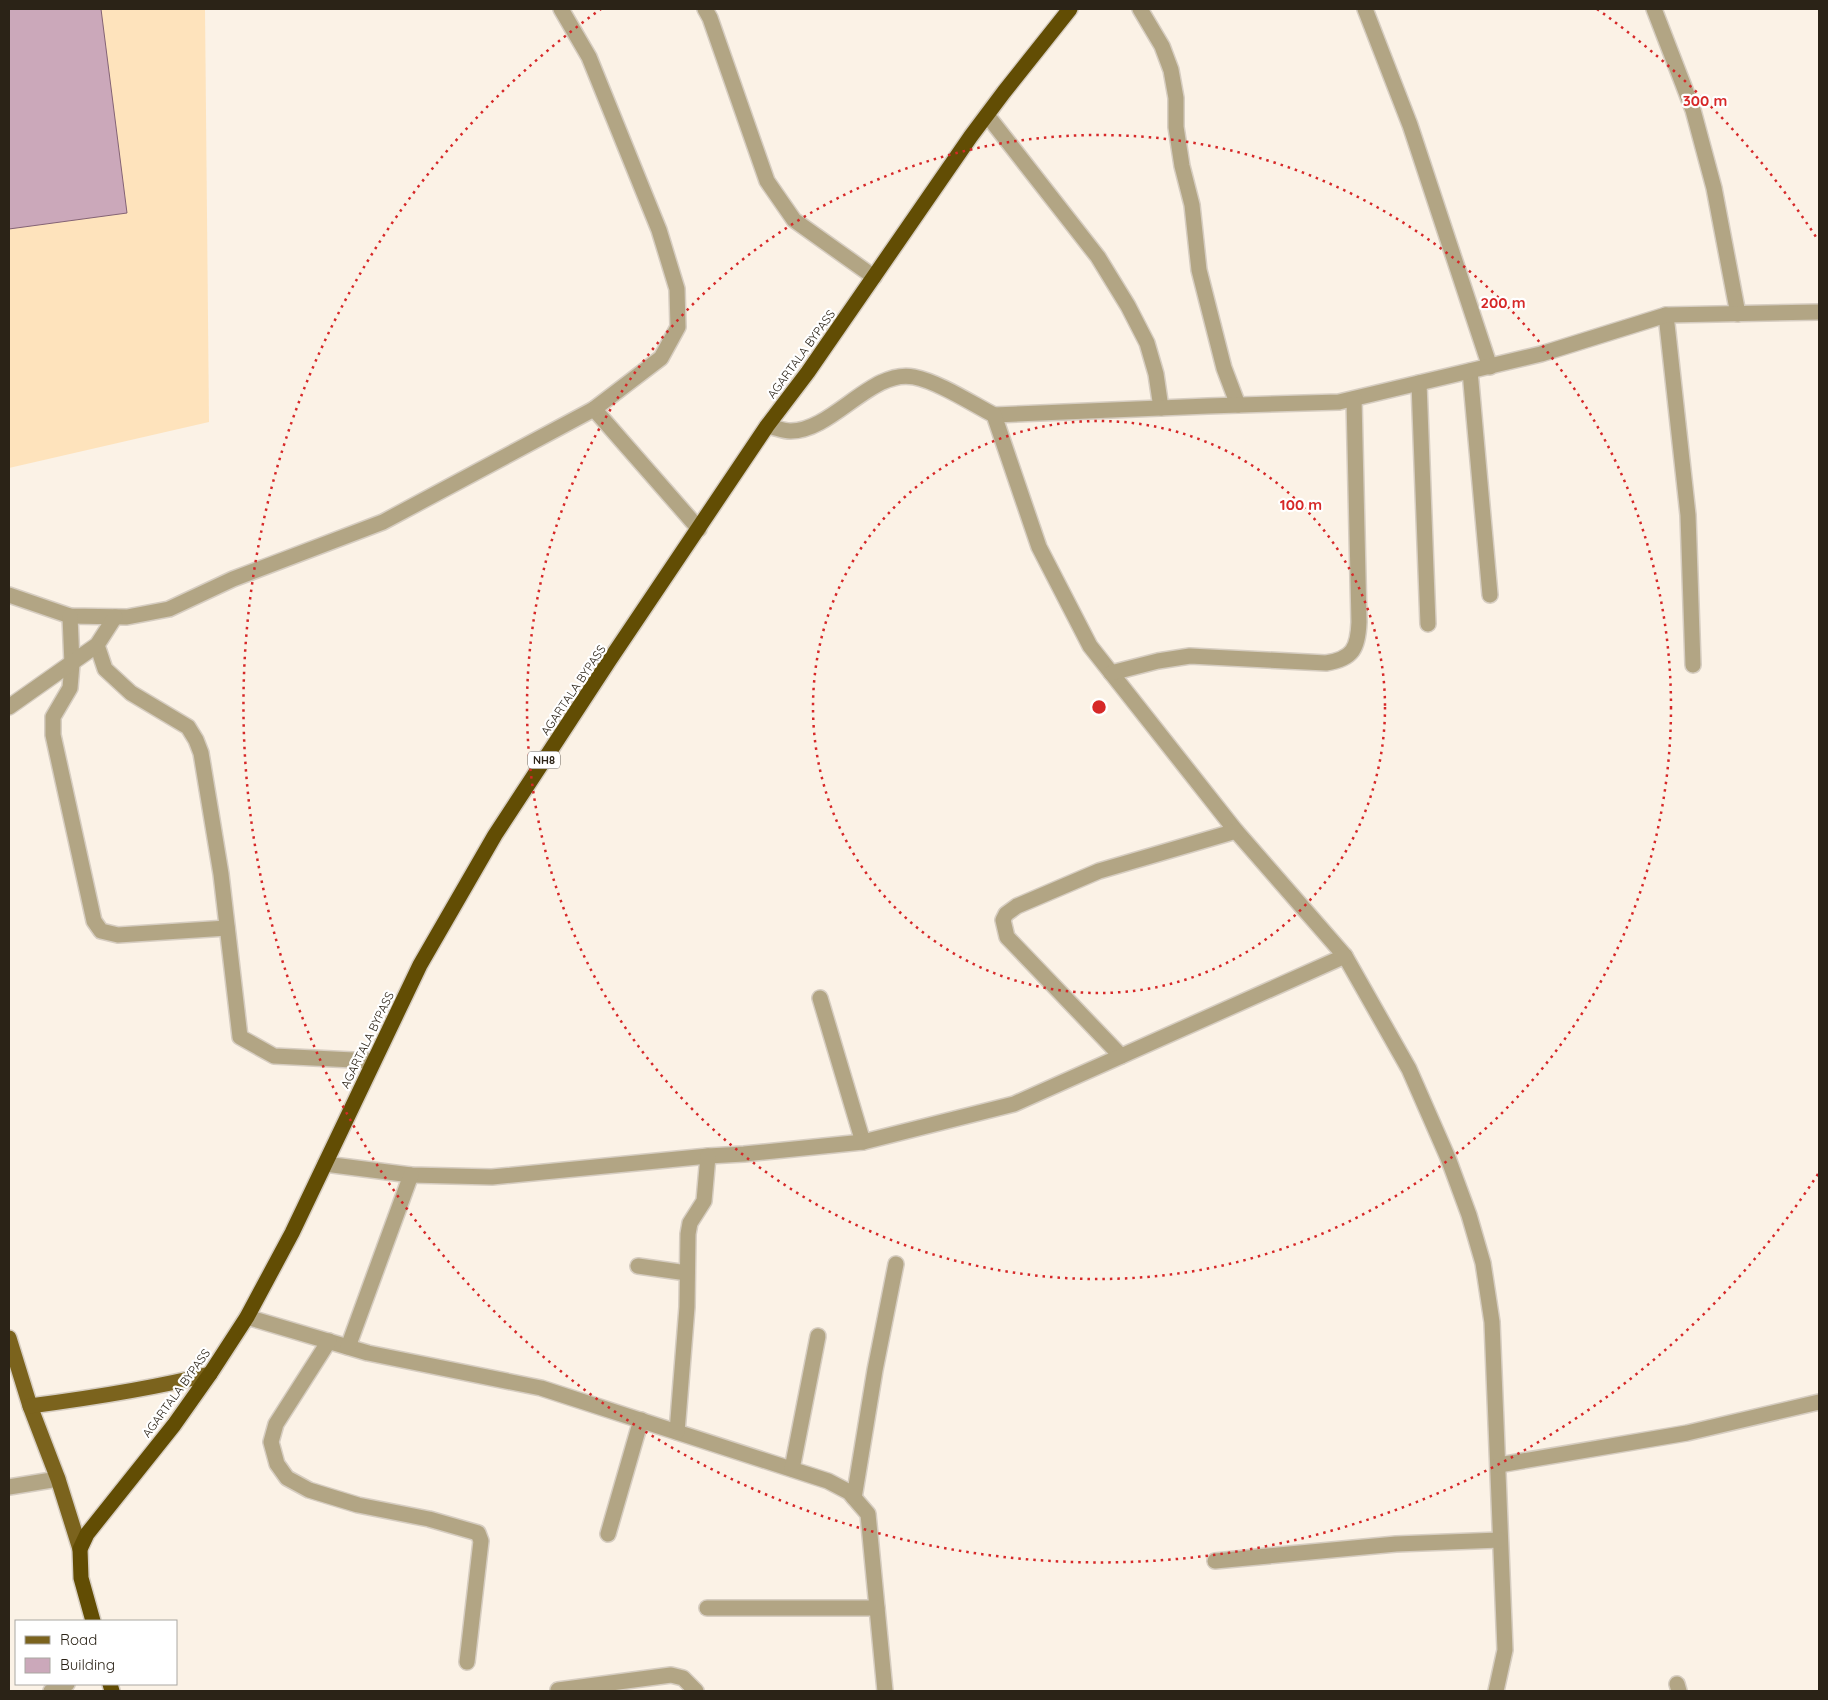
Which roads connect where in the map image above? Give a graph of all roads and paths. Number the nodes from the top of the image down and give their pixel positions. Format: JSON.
{"nodes":[{"id":1,"x":561,"y":9,"type":"edge"},
{"id":2,"x":705,"y":9,"type":"edge"},
{"id":3,"x":1070,"y":9,"type":"edge"},
{"id":4,"x":1140,"y":9,"type":"edge"},
{"id":5,"x":1365,"y":9,"type":"edge"},
{"id":6,"x":1654,"y":9,"type":"edge"},
{"id":7,"x":987,"y":115,"type":"junction"},
{"id":8,"x":874,"y":277,"type":"junction"},
{"id":9,"x":1819,"y":312,"type":"edge"},
{"id":10,"x":1738,"y":314,"type":"junction"},
{"id":11,"x":1666,"y":315,"type":"junction"},
{"id":12,"x":1490,"y":367,"type":"junction"},
{"id":13,"x":1470,"y":371,"type":"junction"},
{"id":14,"x":1419,"y":383,"type":"junction"},
{"id":15,"x":1354,"y":399,"type":"junction"},
{"id":16,"x":1238,"y":405,"type":"junction"},
{"id":17,"x":1161,"y":408,"type":"junction"},
{"id":18,"x":594,"y":409,"type":"junction"},
{"id":19,"x":994,"y":415,"type":"junction"},
{"id":20,"x":768,"y":426,"type":"junction"},
{"id":21,"x":700,"y":529,"type":"junction"},
{"id":22,"x":9,"y":595,"type":"edge"},
{"id":23,"x":1490,"y":595,"type":"dead end"},
{"id":24,"x":70,"y":616,"type":"junction"},
{"id":25,"x":115,"y":617,"type":"junction"},
{"id":26,"x":1428,"y":624,"type":"dead end"},
{"id":27,"x":97,"y":645,"type":"junction"},
{"id":28,"x":72,"y":664,"type":"junction"},
{"id":29,"x":1693,"y":665,"type":"dead end"},
{"id":30,"x":1111,"y":672,"type":"junction"},
{"id":31,"x":9,"y":707,"type":"edge"},
{"id":32,"x":1236,"y":831,"type":"junction"},
{"id":33,"x":227,"y":928,"type":"junction"},
{"id":34,"x":1345,"y":956,"type":"junction"},
{"id":35,"x":820,"y":998,"type":"dead end"},
{"id":36,"x":1122,"y":1056,"type":"junction"},
{"id":37,"x":373,"y":1061,"type":"junction"},
{"id":38,"x":863,"y":1142,"type":"junction"},
{"id":39,"x":708,"y":1156,"type":"junction"},
{"id":40,"x":326,"y":1164,"type":"junction"},
{"id":41,"x":411,"y":1175,"type":"junction"},
{"id":42,"x":896,"y":1264,"type":"dead end"},
{"id":43,"x":638,"y":1266,"type":"dead end"},
{"id":44,"x":687,"y":1273,"type":"junction"},
{"id":45,"x":247,"y":1317,"type":"junction"},
{"id":46,"x":818,"y":1336,"type":"dead end"},
{"id":47,"x":9,"y":1338,"type":"edge"},
{"id":48,"x":329,"y":1341,"type":"junction"},
{"id":49,"x":348,"y":1347,"type":"junction"},
{"id":50,"x":210,"y":1374,"type":"junction"},
{"id":51,"x":1819,"y":1402,"type":"edge"},
{"id":52,"x":30,"y":1406,"type":"junction"},
{"id":53,"x":641,"y":1420,"type":"junction"},
{"id":54,"x":677,"y":1432,"type":"junction"},
{"id":55,"x":1499,"y":1465,"type":"junction"},
{"id":56,"x":792,"y":1469,"type":"junction"},
{"id":57,"x":58,"y":1479,"type":"junction"},
{"id":58,"x":9,"y":1487,"type":"edge"},
{"id":59,"x":854,"y":1498,"type":"junction"},
{"id":60,"x":608,"y":1534,"type":"dead end"},
{"id":61,"x":1500,"y":1540,"type":"junction"},
{"id":62,"x":80,"y":1549,"type":"junction"},
{"id":63,"x":1215,"y":1561,"type":"dead end"},
{"id":64,"x":707,"y":1608,"type":"dead end"},
{"id":65,"x":877,"y":1608,"type":"junction"},
{"id":66,"x":93,"y":1620,"type":"edge"},
{"id":67,"x":467,"y":1662,"type":"dead end"},
{"id":68,"x":66,"y":1685,"type":"edge"},
{"id":69,"x":558,"y":1690,"type":"dead end"},
{"id":70,"x":51,"y":1691,"type":"edge"},
{"id":71,"x":696,"y":1691,"type":"edge"},
{"id":72,"x":885,"y":1691,"type":"edge"},
{"id":73,"x":1496,"y":1691,"type":"edge"}],
"edges":[{"from":1,"to":18,"type":"street"},
{"from":2,"to":8,"type":"street"},
{"from":3,"to":7,"type":"highway","name":"AGARTALA BYPASS","number":"NH8"},
{"from":4,"to":16,"type":"street"},
{"from":5,"to":12,"type":"street"},
{"from":6,"to":10,"type":"street"},
{"from":7,"to":8,"type":"highway","name":"AGARTALA BYPASS","number":"NH8"},
{"from":7,"to":17,"type":"street"},
{"from":8,"to":20,"type":"highway","name":"AGARTALA BYPASS","number":"NH8"},
{"from":9,"to":10,"type":"street"},
{"from":10,"to":11,"type":"street"},
{"from":11,"to":12,"type":"street"},
{"from":11,"to":29,"type":"street"},
{"from":12,"to":13,"type":"street"},
{"from":13,"to":14,"type":"street"},
{"from":13,"to":23,"type":"street"},
{"from":14,"to":15,"type":"street"},
{"from":14,"to":26,"type":"street"},
{"from":15,"to":16,"type":"street"},
{"from":15,"to":30,"type":"street"},
{"from":16,"to":17,"type":"street"},
{"from":17,"to":19,"type":"street"},
{"from":18,"to":21,"type":"street"},
{"from":18,"to":25,"type":"street"},
{"from":19,"to":20,"type":"street"},
{"from":19,"to":30,"type":"street"},
{"from":20,"to":21,"type":"highway","name":"AGARTALA BYPASS","number":"NH8"},
{"from":21,"to":37,"type":"highway","name":"AGARTALA BYPASS","number":"NH8"},
{"from":22,"to":24,"type":"street"},
{"from":24,"to":25,"type":"street"},
{"from":24,"to":28,"type":"street"},
{"from":25,"to":27,"type":"street"},
{"from":27,"to":28,"type":"street"},
{"from":27,"to":33,"type":"street"},
{"from":28,"to":31,"type":"street"},
{"from":28,"to":33,"type":"street"},
{"from":30,"to":32,"type":"street"},
{"from":32,"to":34,"type":"street"},
{"from":32,"to":36,"type":"street"},
{"from":33,"to":37,"type":"street"},
{"from":34,"to":36,"type":"street"},
{"from":34,"to":55,"type":"street"},
{"from":35,"to":38,"type":"street"},
{"from":36,"to":38,"type":"street"},
{"from":37,"to":40,"type":"highway","name":"AGARTALA BYPASS","number":"NH8"},
{"from":38,"to":39,"type":"street"},
{"from":39,"to":41,"type":"street"},
{"from":39,"to":44,"type":"street"},
{"from":40,"to":41,"type":"street"},
{"from":40,"to":45,"type":"highway","name":"AGARTALA BYPASS","number":"NH8"},
{"from":41,"to":49,"type":"street"},
{"from":42,"to":59,"type":"street"},
{"from":43,"to":44,"type":"street"},
{"from":44,"to":54,"type":"street"},
{"from":45,"to":48,"type":"street"},
{"from":45,"to":50,"type":"highway","name":"AGARTALA BYPASS","number":"NH8"},
{"from":46,"to":56,"type":"street"},
{"from":47,"to":52,"type":"main road"},
{"from":48,"to":49,"type":"street"},
{"from":48,"to":67,"type":"street"},
{"from":49,"to":53,"type":"street"},
{"from":50,"to":52,"type":"main road"},
{"from":50,"to":62,"type":"highway","name":"AGARTALA BYPASS","number":"NH8"},
{"from":51,"to":55,"type":"street"},
{"from":52,"to":57,"type":"main road"},
{"from":53,"to":54,"type":"street"},
{"from":53,"to":60,"type":"street"},
{"from":54,"to":56,"type":"street"},
{"from":55,"to":61,"type":"street"},
{"from":56,"to":59,"type":"street"},
{"from":57,"to":58,"type":"street"},
{"from":57,"to":62,"type":"main road"},
{"from":59,"to":65,"type":"street"},
{"from":61,"to":63,"type":"street"},
{"from":61,"to":73,"type":"street"},
{"from":62,"to":66,"type":"highway"},
{"from":64,"to":65,"type":"street"},
{"from":65,"to":72,"type":"street"},
{"from":68,"to":70,"type":"street"},
{"from":69,"to":71,"type":"street"}]}
